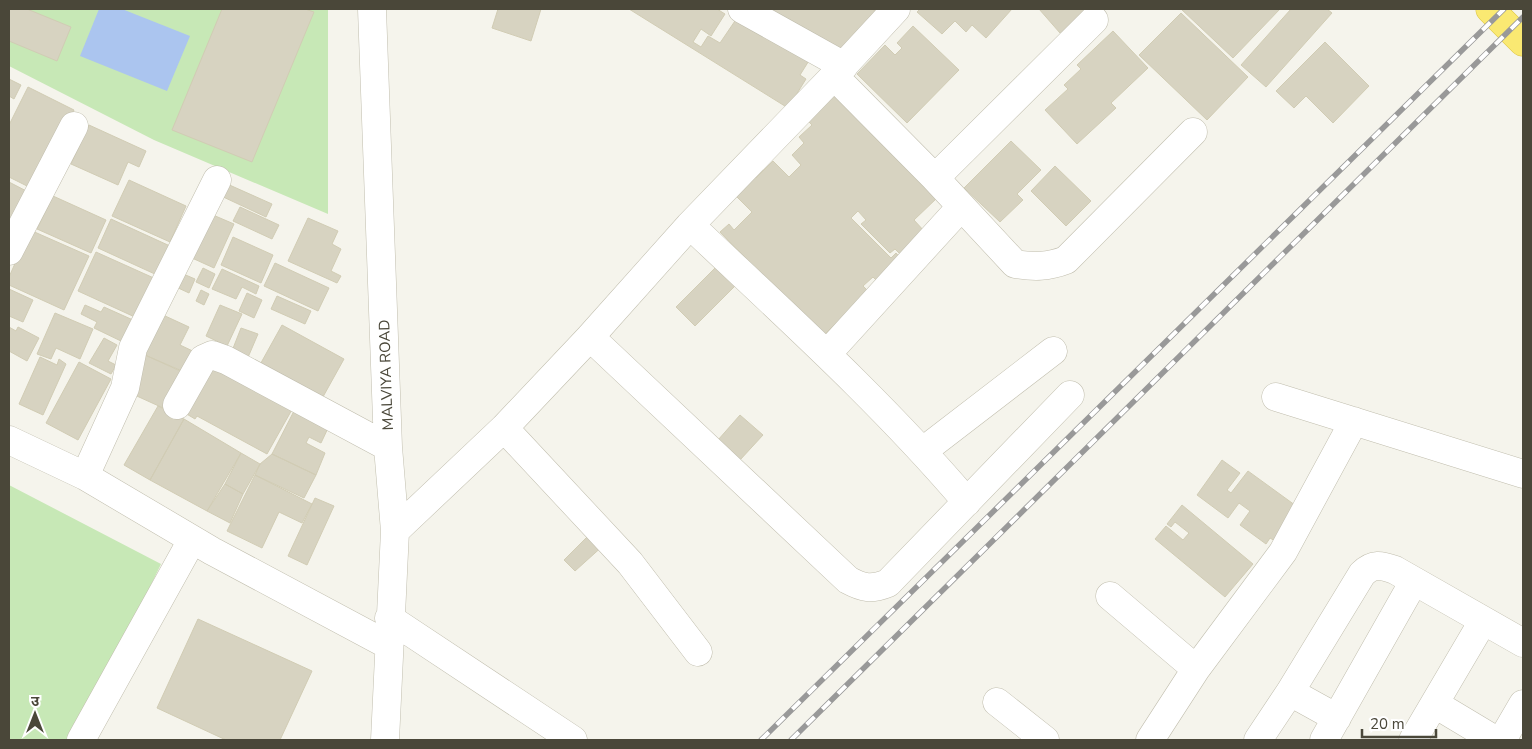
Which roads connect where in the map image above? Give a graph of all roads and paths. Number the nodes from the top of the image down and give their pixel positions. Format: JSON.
{"nodes":[{"id":1,"x":372,"y":9,"type":"edge"},
{"id":2,"x":742,"y":9,"type":"edge"},
{"id":3,"x":896,"y":9,"type":"edge"},
{"id":4,"x":1490,"y":9,"type":"edge"},
{"id":5,"x":1094,"y":20,"type":"dead end"},
{"id":6,"x":1523,"y":42,"type":"edge"},
{"id":7,"x":839,"y":71,"type":"junction"},
{"id":8,"x":74,"y":126,"type":"dead end"},
{"id":9,"x":1193,"y":132,"type":"dead end"},
{"id":10,"x":935,"y":178,"type":"junction"},
{"id":11,"x":218,"y":180,"type":"dead end"},
{"id":12,"x":961,"y":207,"type":"junction"},
{"id":13,"x":690,"y":225,"type":"junction"},
{"id":14,"x":9,"y":251,"type":"edge"},
{"id":15,"x":590,"y":337,"type":"junction"},
{"id":16,"x":1053,"y":351,"type":"dead end"},
{"id":17,"x":826,"y":354,"type":"junction"},
{"id":18,"x":1070,"y":395,"type":"dead end"},
{"id":19,"x":1276,"y":397,"type":"dead end"},
{"id":20,"x":177,"y":405,"type":"dead end"},
{"id":21,"x":1354,"y":422,"type":"junction"},
{"id":22,"x":504,"y":428,"type":"junction"},
{"id":23,"x":9,"y":440,"type":"edge"},
{"id":24,"x":388,"y":447,"type":"junction"},
{"id":25,"x":923,"y":450,"type":"junction"},
{"id":26,"x":1523,"y":474,"type":"edge"},
{"id":27,"x":85,"y":476,"type":"junction"},
{"id":28,"x":967,"y":502,"type":"junction"},
{"id":29,"x":395,"y":531,"type":"junction"},
{"id":30,"x":192,"y":540,"type":"junction"},
{"id":31,"x":1413,"y":582,"type":"junction"},
{"id":32,"x":1110,"y":596,"type":"dead end"},
{"id":33,"x":389,"y":618,"type":"junction"},
{"id":34,"x":1483,"y":620,"type":"junction"},
{"id":35,"x":1523,"y":643,"type":"edge"},
{"id":36,"x":388,"y":645,"type":"junction"},
{"id":37,"x":698,"y":652,"type":"dead end"},
{"id":38,"x":1196,"y":669,"type":"junction"},
{"id":39,"x":1290,"y":692,"type":"junction"},
{"id":40,"x":997,"y":702,"type":"dead end"},
{"id":41,"x":1435,"y":704,"type":"junction"},
{"id":42,"x":1523,"y":704,"type":"edge"},
{"id":43,"x":1334,"y":733,"type":"edge"},
{"id":44,"x":81,"y":740,"type":"edge"},
{"id":45,"x":385,"y":740,"type":"edge"},
{"id":46,"x":573,"y":740,"type":"edge"},
{"id":47,"x":1045,"y":740,"type":"edge"},
{"id":48,"x":1150,"y":740,"type":"edge"},
{"id":49,"x":1258,"y":740,"type":"edge"},
{"id":50,"x":1413,"y":740,"type":"edge"},
{"id":51,"x":1495,"y":740,"type":"edge"},
{"id":52,"x":1502,"y":740,"type":"edge"}],
"edges":[{"from":1,"to":24,"type":"street","name":"MALVIYA ROAD"},
{"from":2,"to":7,"type":"street"},
{"from":3,"to":7,"type":"street"},
{"from":4,"to":6,"type":"highway"},
{"from":5,"to":10,"type":"street"},
{"from":7,"to":10,"type":"street"},
{"from":7,"to":13,"type":"street"},
{"from":8,"to":14,"type":"street"},
{"from":9,"to":12,"type":"street"},
{"from":10,"to":12,"type":"street"},
{"from":11,"to":27,"type":"street"},
{"from":12,"to":17,"type":"street"},
{"from":13,"to":15,"type":"street"},
{"from":13,"to":17,"type":"street"},
{"from":15,"to":22,"type":"street"},
{"from":15,"to":28,"type":"street"},
{"from":16,"to":25,"type":"street"},
{"from":17,"to":25,"type":"street"},
{"from":18,"to":28,"type":"street"},
{"from":19,"to":21,"type":"street"},
{"from":20,"to":24,"type":"street"},
{"from":21,"to":26,"type":"street"},
{"from":21,"to":38,"type":"street"},
{"from":22,"to":29,"type":"street"},
{"from":22,"to":37,"type":"street"},
{"from":23,"to":27,"type":"street"},
{"from":24,"to":29,"type":"street","name":"MALVIYA ROAD"},
{"from":25,"to":28,"type":"street"},
{"from":27,"to":30,"type":"street"},
{"from":29,"to":33,"type":"street","name":"MALVIYA ROAD"},
{"from":30,"to":36,"type":"street"},
{"from":30,"to":44,"type":"street"},
{"from":31,"to":34,"type":"street"},
{"from":31,"to":39,"type":"street"},
{"from":31,"to":43,"type":"street"},
{"from":32,"to":38,"type":"street"},
{"from":33,"to":36,"type":"street","name":"MALVIYA ROAD"},
{"from":33,"to":46,"type":"street"},
{"from":34,"to":35,"type":"street"},
{"from":34,"to":41,"type":"street"},
{"from":36,"to":45,"type":"street","name":"MALVIYA ROAD"},
{"from":38,"to":48,"type":"street"},
{"from":39,"to":43,"type":"street"},
{"from":39,"to":49,"type":"street"},
{"from":40,"to":47,"type":"street"},
{"from":41,"to":50,"type":"street"},
{"from":41,"to":51,"type":"street"},
{"from":42,"to":52,"type":"street"}]}
